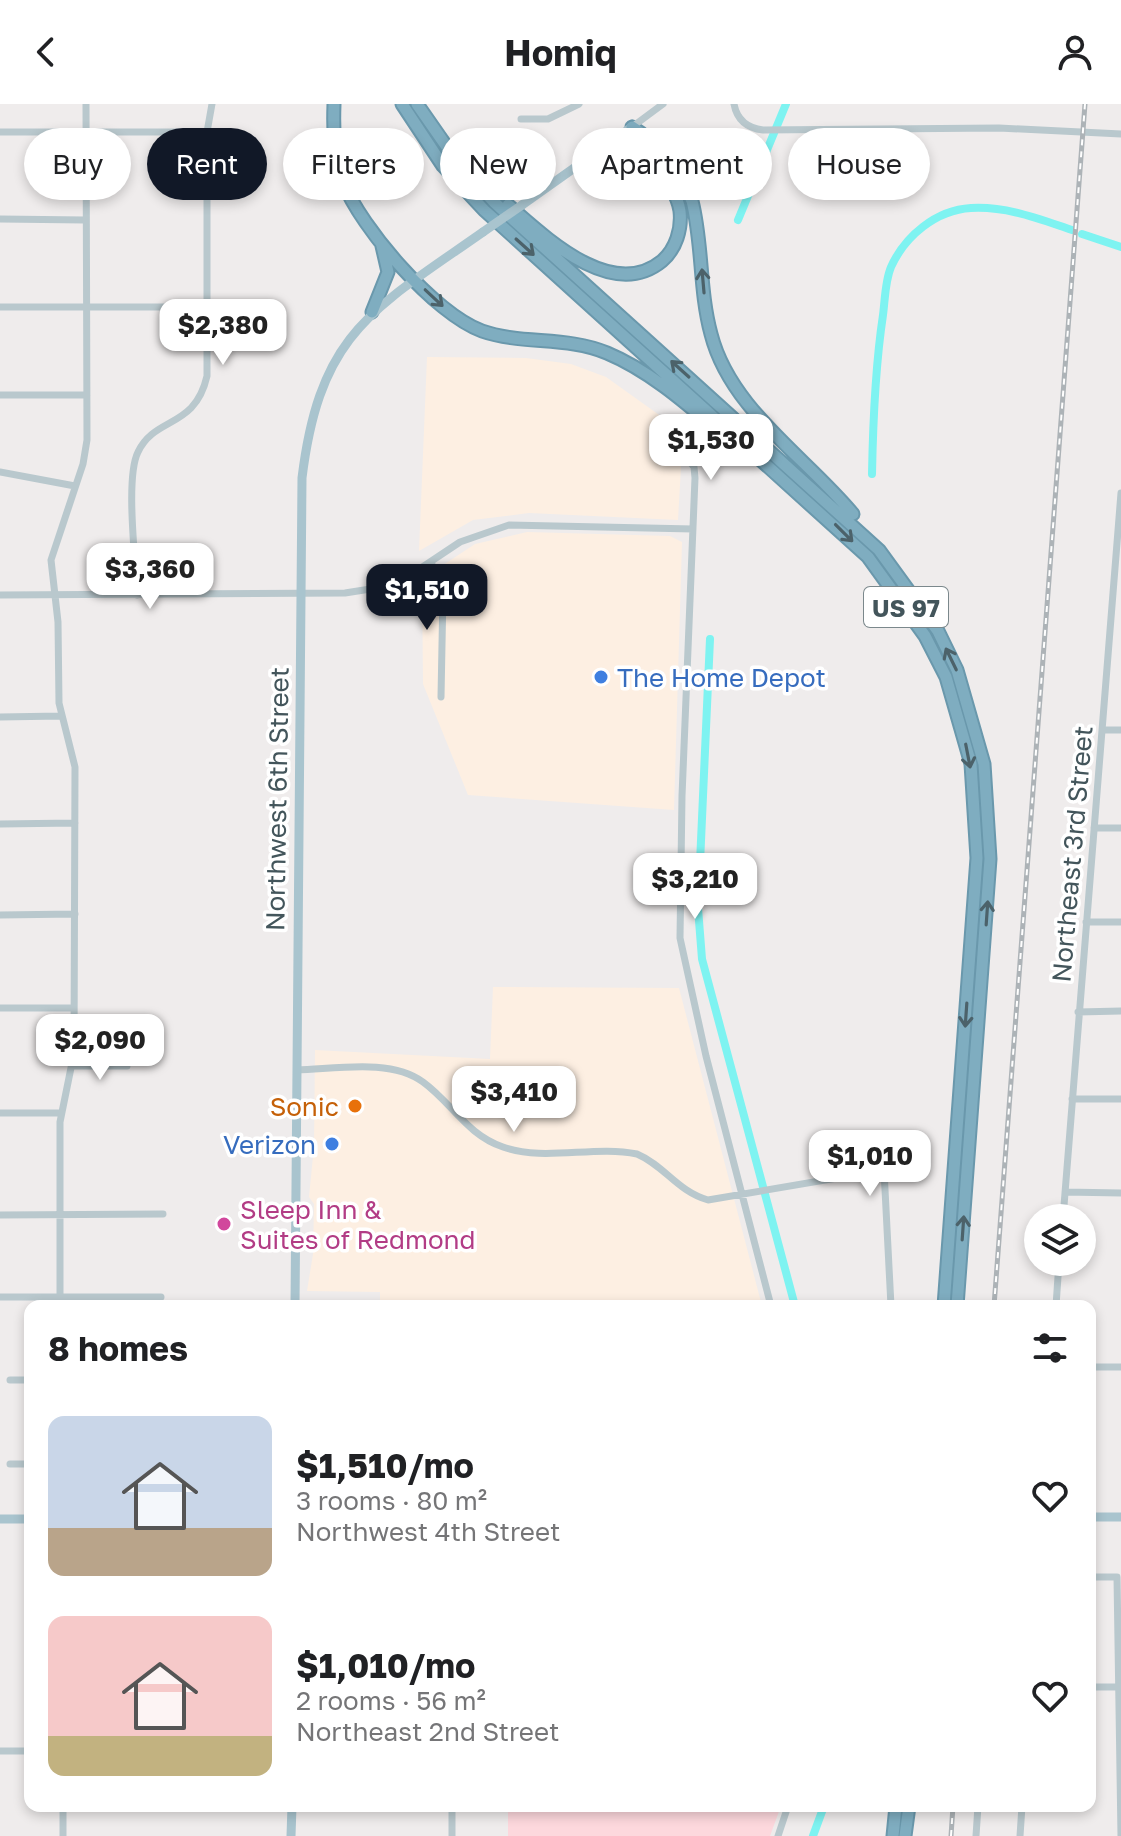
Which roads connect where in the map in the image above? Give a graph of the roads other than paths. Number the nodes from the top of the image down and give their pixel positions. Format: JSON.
{"nodes":[{"id":1,"x":86,"y":104,"type":"edge"},
{"id":2,"x":212,"y":104,"type":"edge"},
{"id":3,"x":334,"y":104,"type":"edge"},
{"id":4,"x":402,"y":104,"type":"edge"},
{"id":5,"x":417,"y":104,"type":"edge"},
{"id":6,"x":579,"y":104,"type":"edge"},
{"id":7,"x":663,"y":104,"type":"edge"},
{"id":8,"x":734,"y":104,"type":"edge"},
{"id":9,"x":521,"y":119,"type":"dead end"},
{"id":10,"x":632,"y":127,"type":"junction"},
{"id":11,"x":86,"y":128,"type":"edge"},
{"id":12,"x":208,"y":128,"type":"edge"},
{"id":13,"x":0,"y":132,"type":"edge"},
{"id":14,"x":24,"y":132,"type":"edge"},
{"id":15,"x":1121,"y":134,"type":"edge"},
{"id":16,"x":440,"y":137,"type":"edge"},
{"id":17,"x":85,"y":200,"type":"edge"},
{"id":18,"x":207,"y":200,"type":"edge"},
{"id":19,"x":495,"y":200,"type":"edge"},
{"id":20,"x":505,"y":200,"type":"edge"},
{"id":21,"x":0,"y":219,"type":"edge"},
{"id":22,"x":85,"y":220,"type":"junction"},
{"id":23,"x":380,"y":242,"type":"junction"},
{"id":24,"x":415,"y":280,"type":"junction"},
{"id":25,"x":0,"y":307,"type":"edge"},
{"id":26,"x":86,"y":307,"type":"junction"},
{"id":27,"x":207,"y":307,"type":"junction"},
{"id":28,"x":372,"y":312,"type":"junction"},
{"id":29,"x":0,"y":395,"type":"edge"},
{"id":30,"x":87,"y":395,"type":"junction"},
{"id":31,"x":681,"y":450,"type":"dead end"},
{"id":32,"x":0,"y":472,"type":"edge"},
{"id":33,"x":75,"y":486,"type":"junction"},
{"id":34,"x":1121,"y":493,"type":"edge"},
{"id":35,"x":805,"y":498,"type":"junction"},
{"id":36,"x":693,"y":529,"type":"junction"},
{"id":37,"x":1119,"y":544,"type":"edge"},
{"id":38,"x":879,"y":550,"type":"junction"},
{"id":39,"x":431,"y":562,"type":"junction"},
{"id":40,"x":301,"y":593,"type":"junction"},
{"id":41,"x":0,"y":595,"type":"edge"},
{"id":42,"x":55,"y":595,"type":"junction"},
{"id":43,"x":137,"y":595,"type":"junction"},
{"id":44,"x":1110,"y":634,"type":"junction"},
{"id":45,"x":1121,"y":634,"type":"edge"},
{"id":46,"x":441,"y":697,"type":"dead end"},
{"id":47,"x":61,"y":716,"type":"junction"},
{"id":48,"x":0,"y":717,"type":"edge"},
{"id":49,"x":1102,"y":730,"type":"junction"},
{"id":50,"x":1121,"y":730,"type":"edge"},
{"id":51,"x":75,"y":823,"type":"junction"},
{"id":52,"x":0,"y":824,"type":"edge"},
{"id":53,"x":1094,"y":828,"type":"junction"},
{"id":54,"x":1121,"y":828,"type":"edge"},
{"id":55,"x":75,"y":914,"type":"junction"},
{"id":56,"x":0,"y":915,"type":"edge"},
{"id":57,"x":1086,"y":922,"type":"junction"},
{"id":58,"x":1121,"y":922,"type":"edge"},
{"id":59,"x":0,"y":1008,"type":"edge"},
{"id":60,"x":73,"y":1008,"type":"junction"},
{"id":61,"x":1121,"y":1011,"type":"edge"},
{"id":62,"x":1078,"y":1012,"type":"junction"},
{"id":63,"x":73,"y":1066,"type":"junction"},
{"id":64,"x":127,"y":1066,"type":"dead end"},
{"id":65,"x":297,"y":1070,"type":"junction"},
{"id":66,"x":1072,"y":1099,"type":"junction"},
{"id":67,"x":1121,"y":1099,"type":"edge"},
{"id":68,"x":0,"y":1113,"type":"edge"},
{"id":69,"x":61,"y":1113,"type":"junction"},
{"id":70,"x":1065,"y":1192,"type":"junction"},
{"id":71,"x":1121,"y":1193,"type":"edge"},
{"id":72,"x":748,"y":1195,"type":"junction"},
{"id":73,"x":1064,"y":1204,"type":"edge"},
{"id":74,"x":163,"y":1214,"type":"dead end"},
{"id":75,"x":0,"y":1215,"type":"edge"},
{"id":76,"x":60,"y":1215,"type":"junction"},
{"id":77,"x":1058,"y":1276,"type":"edge"},
{"id":78,"x":0,"y":1297,"type":"edge"},
{"id":79,"x":161,"y":1297,"type":"dead end"},
{"id":80,"x":45,"y":1300,"type":"edge"},
{"id":81,"x":60,"y":1300,"type":"edge"},
{"id":82,"x":85,"y":1300,"type":"edge"},
{"id":83,"x":295,"y":1300,"type":"edge"},
{"id":84,"x":770,"y":1300,"type":"edge"},
{"id":85,"x":891,"y":1300,"type":"edge"},
{"id":86,"x":944,"y":1300,"type":"edge"},
{"id":87,"x":957,"y":1300,"type":"edge"},
{"id":88,"x":1056,"y":1300,"type":"edge"},
{"id":89,"x":1096,"y":1367,"type":"edge"},
{"id":90,"x":1121,"y":1367,"type":"edge"},
{"id":91,"x":10,"y":1380,"type":"dead end"},
{"id":92,"x":24,"y":1380,"type":"edge"},
{"id":93,"x":10,"y":1464,"type":"dead end"},
{"id":94,"x":24,"y":1464,"type":"edge"},
{"id":95,"x":1096,"y":1517,"type":"edge"},
{"id":96,"x":1121,"y":1517,"type":"edge"},
{"id":97,"x":0,"y":1519,"type":"edge"},
{"id":98,"x":24,"y":1519,"type":"edge"},
{"id":99,"x":1096,"y":1577,"type":"edge"},
{"id":100,"x":1096,"y":1687,"type":"edge"},
{"id":101,"x":1120,"y":1687,"type":"edge"},
{"id":102,"x":0,"y":1751,"type":"edge"},
{"id":103,"x":24,"y":1751,"type":"edge"},
{"id":104,"x":63,"y":1812,"type":"edge"},
{"id":105,"x":292,"y":1812,"type":"edge"},
{"id":106,"x":452,"y":1812,"type":"edge"},
{"id":107,"x":786,"y":1812,"type":"edge"},
{"id":108,"x":895,"y":1812,"type":"edge"},
{"id":109,"x":908,"y":1812,"type":"edge"},
{"id":110,"x":978,"y":1812,"type":"edge"},
{"id":111,"x":1022,"y":1812,"type":"edge"},
{"id":112,"x":63,"y":1836,"type":"edge"},
{"id":113,"x":291,"y":1836,"type":"edge"},
{"id":114,"x":452,"y":1836,"type":"edge"},
{"id":115,"x":778,"y":1836,"type":"edge"},
{"id":116,"x":893,"y":1836,"type":"edge"},
{"id":117,"x":905,"y":1836,"type":"edge"},
{"id":118,"x":976,"y":1836,"type":"edge"},
{"id":119,"x":1020,"y":1836,"type":"edge"},
{"id":120,"x":1121,"y":1836,"type":"edge"}],
"edges":[{"from":1,"to":11,"type":"street"},
{"from":2,"to":12,"type":"street"},
{"from":3,"to":23,"type":"highway"},
{"from":4,"to":35,"type":"highway","number":"US 97","one_way":true},
{"from":5,"to":16,"type":"highway","number":"US 97"},
{"from":6,"to":9,"type":"street"},
{"from":7,"to":10,"type":"street"},
{"from":8,"to":15,"type":"street"},
{"from":10,"to":20,"type":"highway"},
{"from":10,"to":24,"type":"main road","name":"Northwest 6th Street","bridge":true},
{"from":38,"to":10,"type":"highway","one_way":true},
{"from":13,"to":14,"type":"street"},
{"from":17,"to":22,"type":"street"},
{"from":18,"to":27,"type":"street"},
{"from":38,"to":19,"type":"highway","number":"US 97","one_way":true},
{"from":21,"to":22,"type":"street"},
{"from":22,"to":26,"type":"street"},
{"from":23,"to":24,"type":"highway"},
{"from":23,"to":28,"type":"highway"},
{"from":24,"to":28,"type":"main road","name":"Northwest 6th Street"},
{"from":24,"to":35,"type":"highway","one_way":true},
{"from":25,"to":26,"type":"street"},
{"from":26,"to":27,"type":"street"},
{"from":26,"to":30,"type":"street"},
{"from":27,"to":43,"type":"street"},
{"from":28,"to":40,"type":"main road","name":"Northwest 6th Street"},
{"from":29,"to":30,"type":"street"},
{"from":30,"to":33,"type":"street"},
{"from":31,"to":36,"type":"street"},
{"from":32,"to":33,"type":"street"},
{"from":33,"to":42,"type":"street"},
{"from":34,"to":37,"type":"street","name":"Northeast 3rd Street"},
{"from":35,"to":86,"type":"highway","number":"US 97","one_way":true},
{"from":36,"to":39,"type":"street"},
{"from":36,"to":72,"type":"street"},
{"from":37,"to":44,"type":"street","name":"Northeast 3rd Street"},
{"from":87,"to":38,"type":"highway","number":"US 97","one_way":true},
{"from":39,"to":40,"type":"street"},
{"from":39,"to":46,"type":"street"},
{"from":40,"to":43,"type":"street"},
{"from":40,"to":65,"type":"main road","name":"Northwest 6th Street"},
{"from":41,"to":42,"type":"street"},
{"from":42,"to":43,"type":"street"},
{"from":42,"to":47,"type":"street"},
{"from":44,"to":45,"type":"street"},
{"from":44,"to":49,"type":"street","name":"Northeast 3rd Street"},
{"from":47,"to":48,"type":"street"},
{"from":47,"to":51,"type":"street"},
{"from":49,"to":50,"type":"street"},
{"from":49,"to":53,"type":"street","name":"Northeast 3rd Street"},
{"from":51,"to":52,"type":"street"},
{"from":51,"to":55,"type":"street"},
{"from":53,"to":54,"type":"street"},
{"from":53,"to":57,"type":"street","name":"Northeast 3rd Street"},
{"from":55,"to":56,"type":"street"},
{"from":55,"to":60,"type":"street"},
{"from":57,"to":58,"type":"street"},
{"from":57,"to":62,"type":"street","name":"Northeast 3rd Street"},
{"from":59,"to":60,"type":"street"},
{"from":60,"to":63,"type":"street"},
{"from":61,"to":62,"type":"street"},
{"from":62,"to":66,"type":"street","name":"Northeast 3rd Street"},
{"from":63,"to":64,"type":"street"},
{"from":63,"to":69,"type":"street"},
{"from":65,"to":72,"type":"street"},
{"from":65,"to":83,"type":"main road","name":"Northwest 6th Street"},
{"from":66,"to":67,"type":"street"},
{"from":66,"to":70,"type":"street","name":"Northeast 3rd Street"},
{"from":68,"to":69,"type":"street"},
{"from":69,"to":76,"type":"street"},
{"from":70,"to":71,"type":"street"},
{"from":70,"to":73,"type":"street","name":"Northeast 3rd Street"},
{"from":72,"to":84,"type":"street"},
{"from":72,"to":85,"type":"street"},
{"from":74,"to":76,"type":"street"},
{"from":75,"to":76,"type":"street"},
{"from":76,"to":81,"type":"street"},
{"from":77,"to":88,"type":"street"},
{"from":78,"to":80,"type":"street"},
{"from":79,"to":82,"type":"street"},
{"from":89,"to":90,"type":"street"},
{"from":91,"to":92,"type":"street"},
{"from":93,"to":94,"type":"street"},
{"from":95,"to":96,"type":"main road"},
{"from":97,"to":98,"type":"main road"},
{"from":99,"to":101,"type":"street"},
{"from":100,"to":101,"type":"street"},
{"from":101,"to":120,"type":"street"},
{"from":102,"to":103,"type":"street"},
{"from":104,"to":112,"type":"street"},
{"from":105,"to":113,"type":"main road"},
{"from":106,"to":114,"type":"street"},
{"from":107,"to":115,"type":"street"},
{"from":108,"to":116,"type":"highway"},
{"from":109,"to":117,"type":"highway"},
{"from":110,"to":118,"type":"street"},
{"from":111,"to":119,"type":"street"}]}
